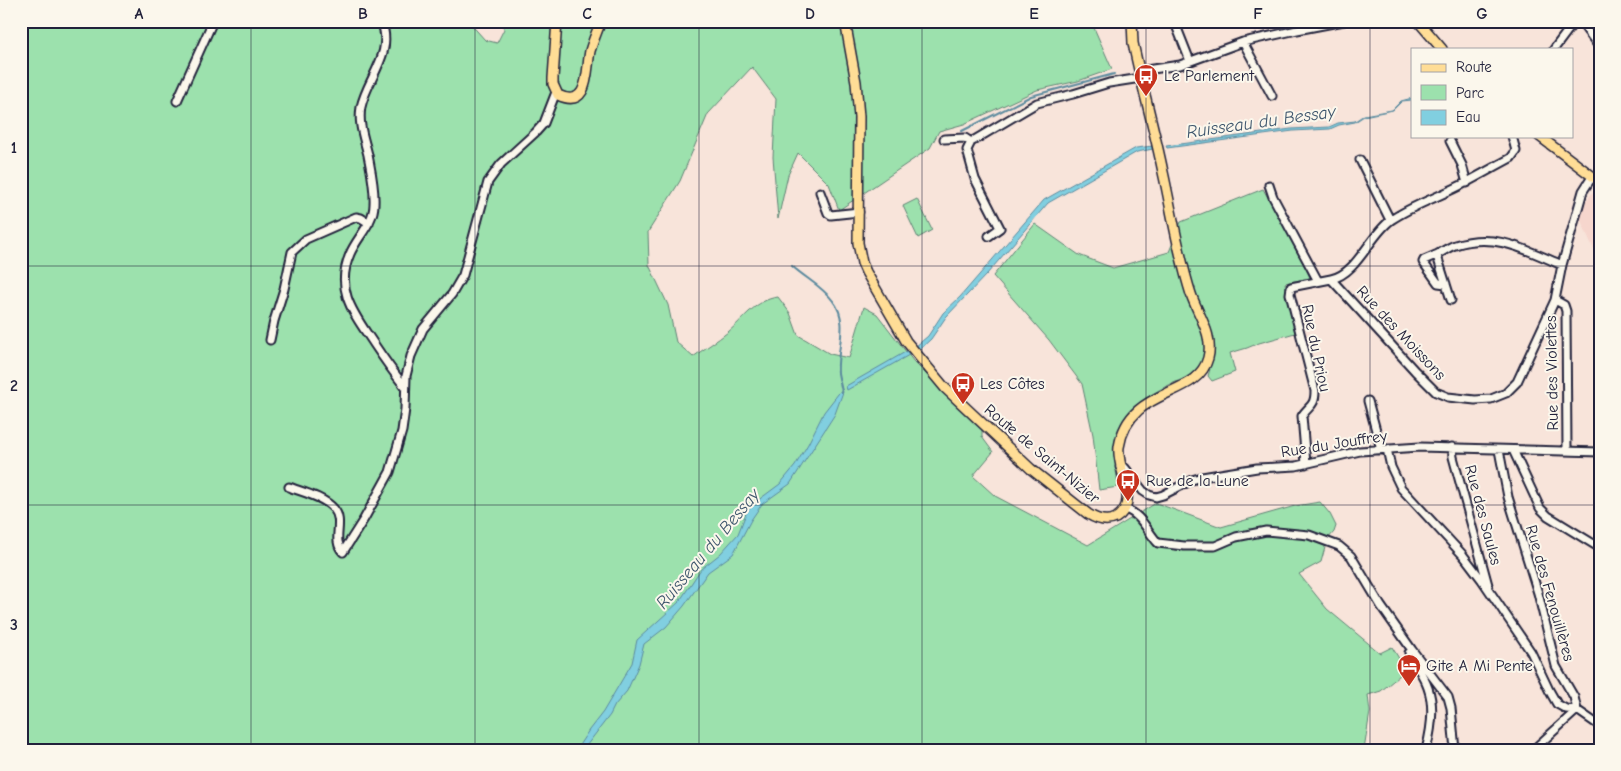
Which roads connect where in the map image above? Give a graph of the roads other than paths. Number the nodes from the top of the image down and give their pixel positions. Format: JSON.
{"nodes":[{"id":1,"x":214,"y":21,"type":"edge"},
{"id":2,"x":557,"y":21,"type":"edge"},
{"id":3,"x":601,"y":21,"type":"edge"},
{"id":4,"x":845,"y":21,"type":"edge"},
{"id":5,"x":1132,"y":21,"type":"edge"},
{"id":6,"x":1344,"y":21,"type":"edge"},
{"id":7,"x":1418,"y":21,"type":"edge"},
{"id":8,"x":1575,"y":21,"type":"edge"},
{"id":9,"x":1580,"y":21,"type":"edge"},
{"id":10,"x":381,"y":22,"type":"edge"},
{"id":11,"x":1177,"y":28,"type":"dead end"},
{"id":12,"x":1243,"y":42,"type":"junction"},
{"id":13,"x":1441,"y":48,"type":"edge"},
{"id":14,"x":1555,"y":48,"type":"edge"},
{"id":15,"x":1600,"y":48,"type":"edge"},
{"id":16,"x":1190,"y":61,"type":"junction"},
{"id":17,"x":1140,"y":75,"type":"junction"},
{"id":18,"x":556,"y":92,"type":"junction"},
{"id":19,"x":1272,"y":96,"type":"dead end"},
{"id":20,"x":177,"y":101,"type":"dead end"},
{"id":21,"x":1513,"y":138,"type":"edge"},
{"id":22,"x":1542,"y":138,"type":"edge"},
{"id":23,"x":944,"y":140,"type":"dead end"},
{"id":24,"x":1450,"y":141,"type":"dead end"},
{"id":25,"x":971,"y":142,"type":"junction"},
{"id":26,"x":1360,"y":160,"type":"dead end"},
{"id":27,"x":1596,"y":180,"type":"edge"},
{"id":28,"x":1466,"y":183,"type":"junction"},
{"id":29,"x":1269,"y":185,"type":"dead end"},
{"id":30,"x":820,"y":192,"type":"dead end"},
{"id":31,"x":858,"y":212,"type":"junction"},
{"id":32,"x":1390,"y":220,"type":"junction"},
{"id":33,"x":369,"y":223,"type":"junction"},
{"id":34,"x":989,"y":236,"type":"dead end"},
{"id":35,"x":1438,"y":254,"type":"junction"},
{"id":36,"x":1562,"y":265,"type":"junction"},
{"id":37,"x":1331,"y":279,"type":"junction"},
{"id":38,"x":1318,"y":281,"type":"junction"},
{"id":39,"x":1446,"y":284,"type":"junction"},
{"id":40,"x":1451,"y":300,"type":"dead end"},
{"id":41,"x":1555,"y":300,"type":"junction"},
{"id":42,"x":270,"y":340,"type":"dead end"},
{"id":43,"x":405,"y":387,"type":"junction"},
{"id":44,"x":1368,"y":401,"type":"dead end"},
{"id":45,"x":1452,"y":447,"type":"junction"},
{"id":46,"x":1384,"y":449,"type":"junction"},
{"id":47,"x":1499,"y":450,"type":"junction"},
{"id":48,"x":1513,"y":450,"type":"junction"},
{"id":49,"x":1568,"y":450,"type":"junction"},
{"id":50,"x":1600,"y":452,"type":"edge"},
{"id":51,"x":1306,"y":464,"type":"junction"},
{"id":52,"x":1120,"y":467,"type":"junction"},
{"id":53,"x":289,"y":486,"type":"dead end"},
{"id":54,"x":1124,"y":509,"type":"junction"},
{"id":55,"x":1600,"y":548,"type":"edge"},
{"id":56,"x":1489,"y":591,"type":"junction"},
{"id":57,"x":1412,"y":650,"type":"junction"},
{"id":58,"x":1577,"y":710,"type":"junction"},
{"id":59,"x":1600,"y":726,"type":"edge"},
{"id":60,"x":1426,"y":750,"type":"edge"},
{"id":61,"x":1455,"y":750,"type":"edge"},
{"id":62,"x":1533,"y":750,"type":"edge"}],
"edges":[{"from":1,"to":20,"type":"street"},
{"from":2,"to":18,"type":"main road"},
{"from":3,"to":18,"type":"main road"},
{"from":4,"to":31,"type":"main road","name":"Route de Saint-Nizier"},
{"from":5,"to":17,"type":"main road","name":"Route de Saint-Nizier"},
{"from":6,"to":12,"type":"street"},
{"from":7,"to":13,"type":"main road"},
{"from":8,"to":14,"type":"street"},
{"from":9,"to":15,"type":"street"},
{"from":10,"to":33,"type":"street"},
{"from":11,"to":16,"type":"street"},
{"from":12,"to":16,"type":"street"},
{"from":12,"to":19,"type":"street"},
{"from":16,"to":17,"type":"street"},
{"from":17,"to":25,"type":"street"},
{"from":17,"to":52,"type":"main road","name":"Route de Saint-Nizier"},
{"from":18,"to":43,"type":"street"},
{"from":21,"to":28,"type":"street"},
{"from":22,"to":27,"type":"main road"},
{"from":23,"to":25,"type":"street"},
{"from":24,"to":28,"type":"street"},
{"from":25,"to":34,"type":"street"},
{"from":26,"to":32,"type":"street"},
{"from":27,"to":36,"type":"street","name":"Rue des Moissons"},
{"from":28,"to":32,"type":"street"},
{"from":29,"to":38,"type":"street"},
{"from":30,"to":31,"type":"street"},
{"from":31,"to":54,"type":"main road","name":"Route de Saint-Nizier"},
{"from":32,"to":37,"type":"street"},
{"from":33,"to":42,"type":"street"},
{"from":33,"to":43,"type":"street"},
{"from":35,"to":36,"type":"street"},
{"from":35,"to":39,"type":"street"},
{"from":35,"to":39,"type":"street"},
{"from":36,"to":41,"type":"street","name":"Rue des Moissons"},
{"from":37,"to":38,"type":"street"},
{"from":37,"to":41,"type":"street","name":"Rue des Moissons"},
{"from":38,"to":51,"type":"street","name":"Rue du Priou"},
{"from":39,"to":40,"type":"street"},
{"from":41,"to":49,"type":"street","name":"Rue des Violettes"},
{"from":43,"to":53,"type":"street"},
{"from":44,"to":46,"type":"street","name":"Rue des Fenouillères"},
{"from":45,"to":46,"type":"street","name":"Rue du Jouffrey"},
{"from":45,"to":47,"type":"street","name":"Rue du Jouffrey"},
{"from":45,"to":56,"type":"street","name":"Rue des Saules"},
{"from":46,"to":51,"type":"street","name":"Rue du Jouffrey"},
{"from":46,"to":56,"type":"street","name":"Rue des Fenouillères"},
{"from":47,"to":48,"type":"street","name":"Rue du Jouffrey"},
{"from":47,"to":58,"type":"street","name":"Rue des Fenouillères"},
{"from":48,"to":49,"type":"street","name":"Rue du Jouffrey"},
{"from":48,"to":55,"type":"street","name":"Rue des Fenouillères"},
{"from":49,"to":50,"type":"street","name":"Rue du Jouffrey"},
{"from":51,"to":52,"type":"street","name":"Rue du Jouffrey"},
{"from":52,"to":54,"type":"main road","name":"Route de Saint-Nizier"},
{"from":54,"to":57,"type":"street"},
{"from":56,"to":58,"type":"street","name":"Rue des Fenouillères"},
{"from":57,"to":60,"type":"street"},
{"from":57,"to":61,"type":"street"},
{"from":58,"to":59,"type":"street"},
{"from":58,"to":62,"type":"street"}]}
